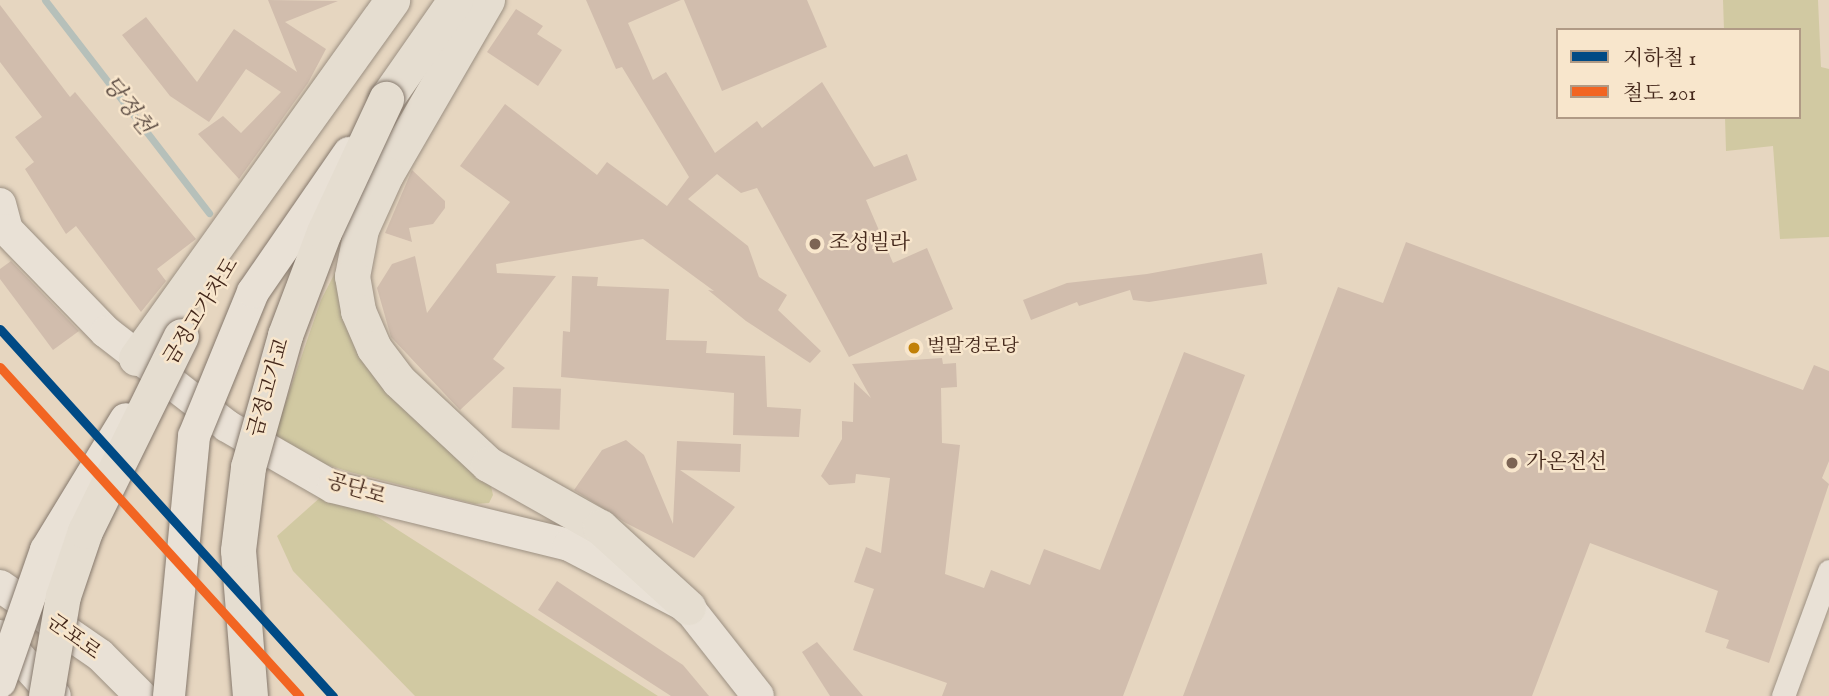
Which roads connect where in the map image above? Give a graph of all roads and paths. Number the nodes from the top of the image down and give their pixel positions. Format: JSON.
{"nodes":[{"id":1,"x":393,"y":0,"type":"edge"},
{"id":2,"x":413,"y":0,"type":"edge"},
{"id":3,"x":455,"y":0,"type":"edge"},
{"id":4,"x":487,"y":0,"type":"edge"},
{"id":5,"x":386,"y":99,"type":"junction"},
{"id":6,"x":0,"y":204,"type":"edge"},
{"id":7,"x":181,"y":336,"type":"junction"},
{"id":8,"x":136,"y":358,"type":"junction"},
{"id":9,"x":1829,"y":571,"type":"edge"},
{"id":10,"x":0,"y":586,"type":"edge"},
{"id":11,"x":688,"y":607,"type":"junction"},
{"id":12,"x":0,"y":636,"type":"edge"},
{"id":13,"x":0,"y":681,"type":"edge"},
{"id":14,"x":46,"y":696,"type":"edge"},
{"id":15,"x":55,"y":696,"type":"edge"},
{"id":16,"x":141,"y":696,"type":"edge"},
{"id":17,"x":169,"y":696,"type":"edge"},
{"id":18,"x":250,"y":696,"type":"edge"},
{"id":19,"x":758,"y":696,"type":"edge"},
{"id":20,"x":1783,"y":696,"type":"edge"}],
"edges":[{"from":1,"to":8,"type":"main road"},
{"from":2,"to":7,"type":"main road","name":"금정고가차도"},
{"from":3,"to":5,"type":"main road"},
{"from":4,"to":11,"type":"main road"},
{"from":5,"to":17,"type":"street","bridge":true},
{"from":5,"to":18,"type":"main road","name":"금정고가교","bridge":true},
{"from":6,"to":8,"type":"street","name":"공단로"},
{"from":7,"to":13,"type":"street","bridge":true},
{"from":7,"to":14,"type":"main road","name":"금정고가차도","bridge":true},
{"from":8,"to":11,"type":"street","name":"공단로"},
{"from":9,"to":20,"type":"street"},
{"from":10,"to":16,"type":"street","name":"군포로"},
{"from":11,"to":19,"type":"street","name":"공단로"},
{"from":12,"to":15,"type":"street"}]}
